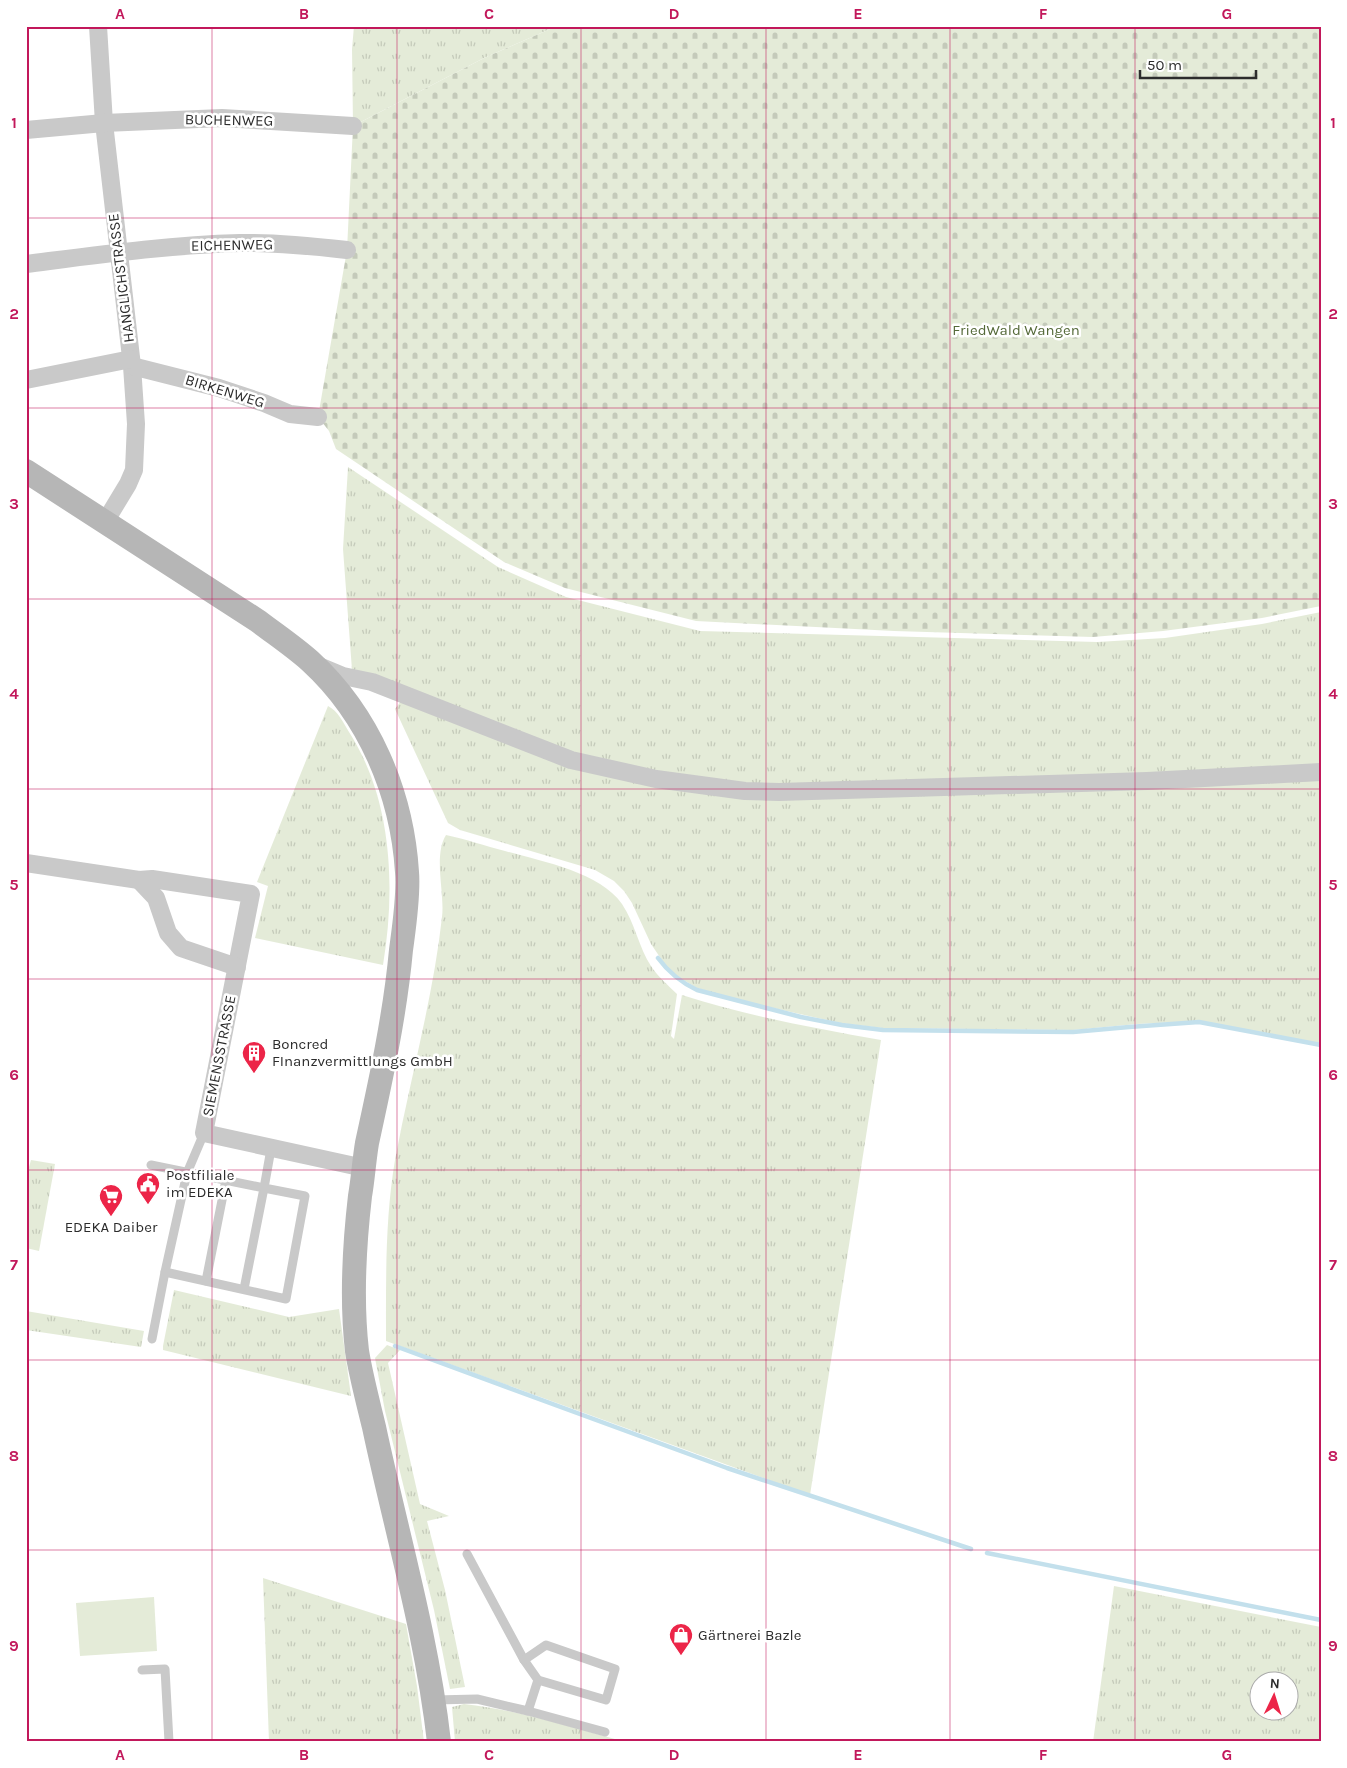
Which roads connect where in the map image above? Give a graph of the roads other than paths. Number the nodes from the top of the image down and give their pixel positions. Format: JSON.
{"nodes":[{"id":1,"x":98,"y":26,"type":"edge"},
{"id":2,"x":104,"y":123,"type":"junction"},
{"id":3,"x":353,"y":126,"type":"dead end"},
{"id":4,"x":26,"y":130,"type":"edge"},
{"id":5,"x":347,"y":250,"type":"dead end"},
{"id":6,"x":118,"y":252,"type":"junction"},
{"id":7,"x":26,"y":264,"type":"edge"},
{"id":8,"x":131,"y":363,"type":"junction"},
{"id":9,"x":26,"y":380,"type":"edge"},
{"id":10,"x":318,"y":417,"type":"dead end"},
{"id":11,"x":26,"y":471,"type":"edge"},
{"id":12,"x":106,"y":522,"type":"junction"},
{"id":13,"x":311,"y":662,"type":"junction"},
{"id":14,"x":1321,"y":772,"type":"edge"},
{"id":15,"x":26,"y":863,"type":"edge"},
{"id":16,"x":138,"y":880,"type":"junction"},
{"id":17,"x":236,"y":967,"type":"junction"},
{"id":18,"x":204,"y":1133,"type":"junction"},
{"id":19,"x":271,"y":1149,"type":"junction"},
{"id":20,"x":151,"y":1165,"type":"dead end"},
{"id":21,"x":364,"y":1168,"type":"junction"},
{"id":22,"x":187,"y":1173,"type":"junction"},
{"id":23,"x":226,"y":1180,"type":"junction"},
{"id":24,"x":264,"y":1188,"type":"junction"},
{"id":25,"x":165,"y":1272,"type":"junction"},
{"id":26,"x":206,"y":1281,"type":"junction"},
{"id":27,"x":244,"y":1289,"type":"junction"},
{"id":28,"x":152,"y":1339,"type":"dead end"},
{"id":29,"x":467,"y":1554,"type":"dead end"},
{"id":30,"x":524,"y":1660,"type":"junction"},
{"id":31,"x":142,"y":1670,"type":"dead end"},
{"id":32,"x":538,"y":1680,"type":"junction"},
{"id":33,"x":435,"y":1700,"type":"junction"},
{"id":34,"x":528,"y":1711,"type":"junction"},
{"id":35,"x":605,"y":1732,"type":"dead end"},
{"id":36,"x":169,"y":1742,"type":"edge"},
{"id":37,"x":439,"y":1742,"type":"edge"}],
"edges":[{"from":1,"to":2,"type":"street","name":"HANGLICHSTRASSE"},
{"from":2,"to":3,"type":"street","name":"BUCHENWEG"},
{"from":2,"to":4,"type":"street","name":"BUCHENWEG"},
{"from":2,"to":6,"type":"street","name":"HANGLICHSTRASSE"},
{"from":5,"to":6,"type":"street","name":"EICHENWEG"},
{"from":6,"to":7,"type":"street","name":"EICHENWEG"},
{"from":6,"to":8,"type":"street","name":"HANGLICHSTRASSE"},
{"from":8,"to":9,"type":"street"},
{"from":8,"to":10,"type":"street","name":"BIRKENWEG"},
{"from":8,"to":12,"type":"street","name":"HANGLICHSTRASSE"},
{"from":11,"to":12,"type":"street"},
{"from":12,"to":13,"type":"street"},
{"from":13,"to":14,"type":"street"},
{"from":13,"to":21,"type":"street"},
{"from":15,"to":16,"type":"street","name":"SIEMENSSTRASSE"},
{"from":16,"to":17,"type":"street"},
{"from":16,"to":17,"type":"street","name":"SIEMENSSTRASSE"},
{"from":17,"to":18,"type":"street","name":"SIEMENSSTRASSE"},
{"from":18,"to":19,"type":"street","name":"SIEMENSSTRASSE"},
{"from":18,"to":22,"type":"lane"},
{"from":19,"to":21,"type":"street","name":"SIEMENSSTRASSE"},
{"from":19,"to":24,"type":"lane"},
{"from":20,"to":22,"type":"lane"},
{"from":21,"to":33,"type":"street"},
{"from":22,"to":23,"type":"lane"},
{"from":22,"to":25,"type":"lane"},
{"from":23,"to":24,"type":"lane"},
{"from":23,"to":26,"type":"lane"},
{"from":24,"to":27,"type":"lane"},
{"from":24,"to":27,"type":"lane"},
{"from":25,"to":26,"type":"lane"},
{"from":25,"to":28,"type":"lane"},
{"from":26,"to":27,"type":"lane"},
{"from":29,"to":30,"type":"lane"},
{"from":30,"to":32,"type":"lane"},
{"from":30,"to":32,"type":"lane"},
{"from":31,"to":36,"type":"lane"},
{"from":32,"to":34,"type":"lane"},
{"from":33,"to":34,"type":"lane"},
{"from":33,"to":37,"type":"street"},
{"from":34,"to":35,"type":"lane"}]}
